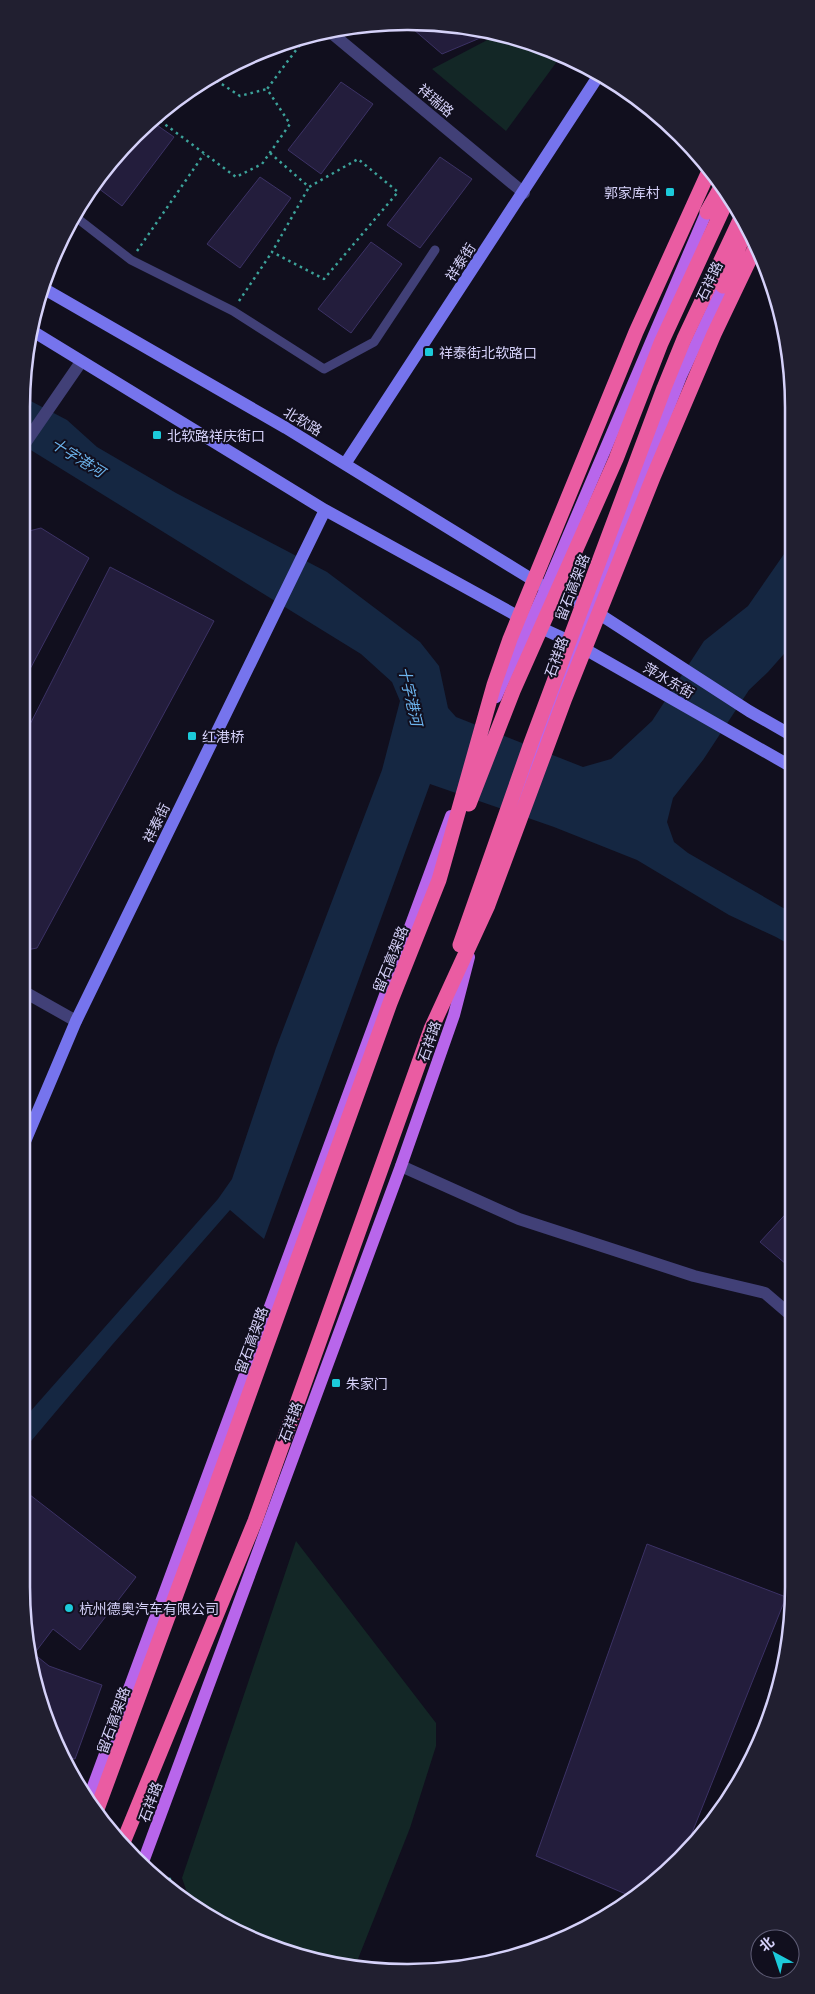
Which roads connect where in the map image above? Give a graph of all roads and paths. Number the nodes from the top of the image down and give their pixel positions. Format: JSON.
{"nodes":[{"id":1,"x":336,"y":37,"type":"edge"},
{"id":2,"x":299,"y":46,"type":"edge"},
{"id":3,"x":595,"y":81,"type":"edge"},
{"id":4,"x":218,"y":82,"type":"edge"},
{"id":5,"x":267,"y":89,"type":"junction"},
{"id":6,"x":162,"y":122,"type":"edge"},
{"id":7,"x":270,"y":153,"type":"junction"},
{"id":8,"x":204,"y":154,"type":"junction"},
{"id":9,"x":706,"y":177,"type":"edge"},
{"id":10,"x":309,"y":187,"type":"junction"},
{"id":11,"x":716,"y":191,"type":"edge"},
{"id":12,"x":524,"y":193,"type":"junction"},
{"id":13,"x":717,"y":193,"type":"edge"},
{"id":14,"x":725,"y":204,"type":"edge"},
{"id":15,"x":707,"y":212,"type":"junction"},
{"id":16,"x":80,"y":221,"type":"edge"},
{"id":17,"x":738,"y":226,"type":"edge"},
{"id":18,"x":743,"y":236,"type":"edge"},
{"id":19,"x":745,"y":239,"type":"edge"},
{"id":20,"x":435,"y":250,"type":"dead end"},
{"id":21,"x":272,"y":252,"type":"junction"},
{"id":22,"x":752,"y":254,"type":"edge"},
{"id":23,"x":131,"y":260,"type":"junction"},
{"id":24,"x":718,"y":282,"type":"junction"},
{"id":25,"x":48,"y":291,"type":"edge"},
{"id":26,"x":233,"y":311,"type":"junction"},
{"id":27,"x":37,"y":334,"type":"edge"},
{"id":28,"x":82,"y":362,"type":"junction"},
{"id":29,"x":30,"y":436,"type":"edge"},
{"id":30,"x":345,"y":464,"type":"junction"},
{"id":31,"x":325,"y":510,"type":"junction"},
{"id":32,"x":546,"y":588,"type":"junction"},
{"id":33,"x":590,"y":608,"type":"junction"},
{"id":34,"x":530,"y":623,"type":"junction"},
{"id":35,"x":576,"y":644,"type":"junction"},
{"id":36,"x":785,"y":732,"type":"edge"},
{"id":37,"x":785,"y":763,"type":"edge"},
{"id":38,"x":439,"y":880,"type":"junction"},
{"id":39,"x":30,"y":995,"type":"edge"},
{"id":40,"x":76,"y":1021,"type":"junction"},
{"id":41,"x":431,"y":1030,"type":"junction"},
{"id":42,"x":30,"y":1130,"type":"edge"},
{"id":43,"x":401,"y":1166,"type":"junction"},
{"id":44,"x":785,"y":1310,"type":"edge"},
{"id":45,"x":91,"y":1791,"type":"edge"},
{"id":46,"x":99,"y":1803,"type":"edge"},
{"id":47,"x":125,"y":1837,"type":"edge"},
{"id":48,"x":145,"y":1857,"type":"edge"}],
"edges":[{"from":1,"to":12,"type":"street","name":"祥瑞路"},
{"from":2,"to":5,"type":"path"},
{"from":3,"to":12,"type":"street","name":"祥泰街"},
{"from":4,"to":5,"type":"path"},
{"from":5,"to":7,"type":"path"},
{"from":6,"to":8,"type":"path"},
{"from":7,"to":8,"type":"path"},
{"from":7,"to":10,"type":"path"},
{"from":8,"to":23,"type":"path"},
{"from":9,"to":38,"type":"highway","name":"留石高架路"},
{"from":10,"to":21,"type":"path"},
{"from":10,"to":21,"type":"path"},
{"from":11,"to":15,"type":"main road","name":"石祥路"},
{"from":12,"to":30,"type":"street","name":"祥泰街"},
{"from":13,"to":15,"type":"highway"},
{"from":14,"to":38,"type":"highway","name":"留石高架路"},
{"from":15,"to":32,"type":"main road","name":"石祥路"},
{"from":16,"to":23,"type":"lane"},
{"from":17,"to":24,"type":"highway","name":"留石高架路"},
{"from":18,"to":24,"type":"highway"},
{"from":19,"to":24,"type":"main road","name":"石祥路"},
{"from":20,"to":26,"type":"lane"},
{"from":21,"to":26,"type":"path"},
{"from":22,"to":41,"type":"highway","name":"留石高架路"},
{"from":23,"to":26,"type":"lane"},
{"from":24,"to":33,"type":"main road","name":"石祥路"},
{"from":24,"to":41,"type":"highway","name":"留石高架路"},
{"from":25,"to":30,"type":"street","name":"北软路"},
{"from":27,"to":28,"type":"street"},
{"from":28,"to":29,"type":"street"},
{"from":28,"to":31,"type":"street"},
{"from":30,"to":32,"type":"street","name":"北软路"},
{"from":31,"to":34,"type":"street"},
{"from":31,"to":40,"type":"street","name":"祥泰街"},
{"from":32,"to":33,"type":"street","name":"萍水东街"},
{"from":32,"to":34,"type":"main road","name":"石祥路"},
{"from":33,"to":35,"type":"main road","name":"石祥路"},
{"from":33,"to":36,"type":"street","name":"萍水东街"},
{"from":34,"to":35,"type":"street","name":"萍水东街"},
{"from":34,"to":45,"type":"main road","name":"石祥路"},
{"from":35,"to":37,"type":"street","name":"萍水东街"},
{"from":35,"to":43,"type":"main road","name":"石祥路"},
{"from":38,"to":46,"type":"highway","name":"留石高架路"},
{"from":39,"to":40,"type":"street"},
{"from":40,"to":42,"type":"street","name":"祥泰街"},
{"from":41,"to":47,"type":"highway","name":"留石高架路"},
{"from":43,"to":44,"type":"street"},
{"from":43,"to":48,"type":"main road","name":"石祥路"}]}
